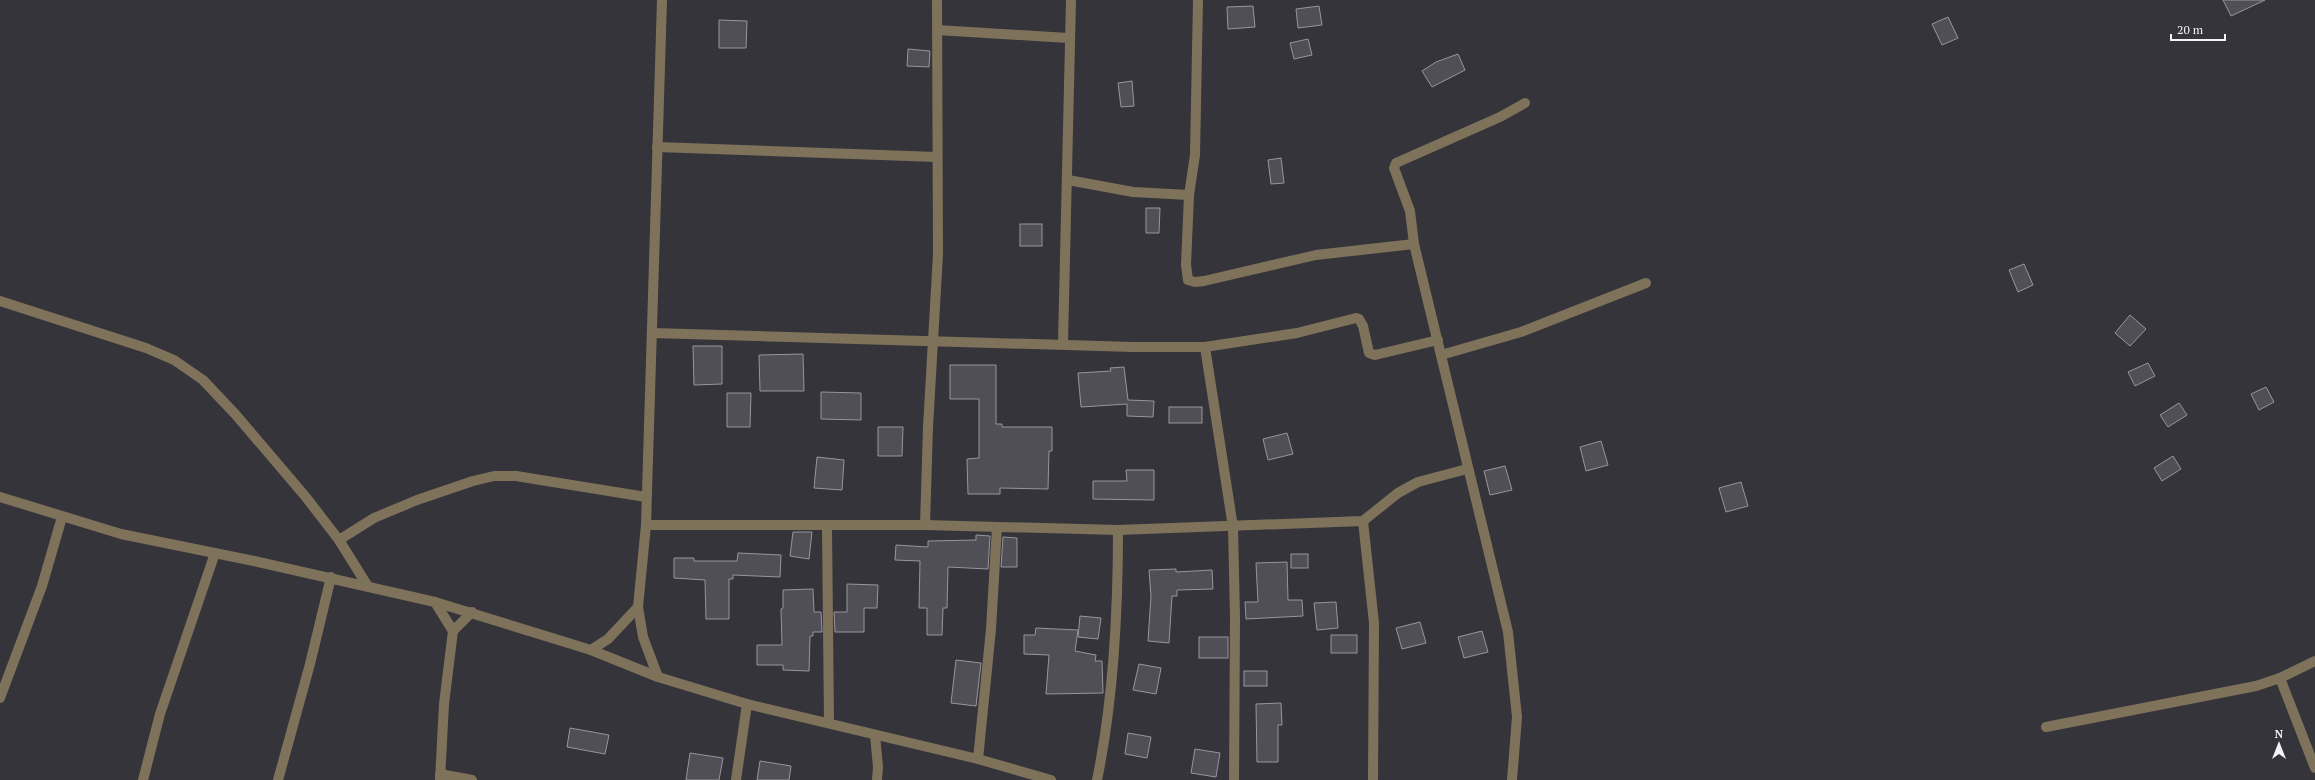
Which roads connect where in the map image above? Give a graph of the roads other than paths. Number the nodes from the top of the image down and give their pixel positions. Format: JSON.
{"nodes":[{"id":1,"x":662,"y":0,"type":"edge"},
{"id":2,"x":937,"y":0,"type":"edge"},
{"id":3,"x":1071,"y":0,"type":"edge"},
{"id":4,"x":1198,"y":0,"type":"edge"},
{"id":5,"x":937,"y":30,"type":"junction"},
{"id":6,"x":1068,"y":38,"type":"junction"},
{"id":7,"x":1525,"y":103,"type":"dead end"},
{"id":8,"x":657,"y":147,"type":"junction"},
{"id":9,"x":937,"y":157,"type":"junction"},
{"id":10,"x":1068,"y":180,"type":"junction"},
{"id":11,"x":1189,"y":196,"type":"junction"},
{"id":12,"x":1414,"y":244,"type":"junction"},
{"id":13,"x":1646,"y":283,"type":"dead end"},
{"id":14,"x":0,"y":301,"type":"edge"},
{"id":15,"x":652,"y":333,"type":"junction"},
{"id":16,"x":934,"y":340,"type":"junction"},
{"id":17,"x":1438,"y":340,"type":"junction"},
{"id":18,"x":1063,"y":343,"type":"junction"},
{"id":19,"x":1205,"y":347,"type":"junction"},
{"id":20,"x":1441,"y":355,"type":"junction"},
{"id":21,"x":1467,"y":469,"type":"junction"},
{"id":22,"x":0,"y":497,"type":"edge"},
{"id":23,"x":646,"y":497,"type":"junction"},
{"id":24,"x":62,"y":517,"type":"junction"},
{"id":25,"x":1364,"y":522,"type":"junction"},
{"id":26,"x":646,"y":524,"type":"junction"},
{"id":27,"x":925,"y":525,"type":"junction"},
{"id":28,"x":827,"y":526,"type":"junction"},
{"id":29,"x":997,"y":527,"type":"junction"},
{"id":30,"x":1232,"y":527,"type":"junction"},
{"id":31,"x":1118,"y":530,"type":"junction"},
{"id":32,"x":339,"y":540,"type":"junction"},
{"id":33,"x":215,"y":553,"type":"junction"},
{"id":34,"x":331,"y":577,"type":"junction"},
{"id":35,"x":367,"y":585,"type":"junction"},
{"id":36,"x":434,"y":602,"type":"junction"},
{"id":37,"x":638,"y":607,"type":"junction"},
{"id":38,"x":472,"y":612,"type":"junction"},
{"id":39,"x":453,"y":631,"type":"junction"},
{"id":40,"x":590,"y":650,"type":"junction"},
{"id":41,"x":2315,"y":661,"type":"edge"},
{"id":42,"x":658,"y":677,"type":"junction"},
{"id":43,"x":2280,"y":678,"type":"junction"},
{"id":44,"x":0,"y":698,"type":"edge"},
{"id":45,"x":747,"y":704,"type":"junction"},
{"id":46,"x":829,"y":723,"type":"junction"},
{"id":47,"x":2046,"y":727,"type":"dead end"},
{"id":48,"x":875,"y":734,"type":"junction"},
{"id":49,"x":978,"y":759,"type":"junction"},
{"id":50,"x":2315,"y":768,"type":"edge"},
{"id":51,"x":440,"y":777,"type":"edge"},
{"id":52,"x":143,"y":780,"type":"edge"},
{"id":53,"x":278,"y":780,"type":"edge"},
{"id":54,"x":472,"y":780,"type":"edge"},
{"id":55,"x":736,"y":780,"type":"edge"},
{"id":56,"x":877,"y":780,"type":"edge"},
{"id":57,"x":1052,"y":780,"type":"edge"},
{"id":58,"x":1097,"y":780,"type":"edge"},
{"id":59,"x":1234,"y":780,"type":"edge"},
{"id":60,"x":1372,"y":780,"type":"edge"},
{"id":61,"x":1512,"y":780,"type":"edge"}],
"edges":[{"from":1,"to":8,"type":"street"},
{"from":2,"to":5,"type":"street"},
{"from":3,"to":6,"type":"street"},
{"from":4,"to":11,"type":"street"},
{"from":5,"to":6,"type":"street"},
{"from":5,"to":9,"type":"street"},
{"from":6,"to":10,"type":"street"},
{"from":7,"to":12,"type":"street"},
{"from":8,"to":9,"type":"street"},
{"from":8,"to":15,"type":"street"},
{"from":9,"to":16,"type":"street"},
{"from":10,"to":11,"type":"street"},
{"from":10,"to":18,"type":"street"},
{"from":11,"to":12,"type":"street"},
{"from":12,"to":17,"type":"street"},
{"from":13,"to":20,"type":"street"},
{"from":14,"to":32,"type":"street"},
{"from":15,"to":16,"type":"street"},
{"from":15,"to":23,"type":"street"},
{"from":16,"to":18,"type":"street"},
{"from":16,"to":27,"type":"street"},
{"from":17,"to":19,"type":"street"},
{"from":17,"to":20,"type":"street"},
{"from":18,"to":19,"type":"street"},
{"from":19,"to":30,"type":"street"},
{"from":20,"to":21,"type":"street"},
{"from":21,"to":25,"type":"street"},
{"from":21,"to":61,"type":"street"},
{"from":22,"to":24,"type":"street"},
{"from":23,"to":26,"type":"street"},
{"from":23,"to":32,"type":"street"},
{"from":24,"to":33,"type":"street"},
{"from":24,"to":44,"type":"street"},
{"from":25,"to":30,"type":"street"},
{"from":25,"to":60,"type":"street"},
{"from":26,"to":28,"type":"street"},
{"from":26,"to":37,"type":"street"},
{"from":27,"to":28,"type":"street"},
{"from":27,"to":29,"type":"street"},
{"from":28,"to":46,"type":"street"},
{"from":29,"to":31,"type":"street"},
{"from":29,"to":49,"type":"street"},
{"from":30,"to":31,"type":"street"},
{"from":30,"to":59,"type":"street"},
{"from":31,"to":58,"type":"street"},
{"from":32,"to":35,"type":"street"},
{"from":33,"to":34,"type":"street"},
{"from":33,"to":52,"type":"street"},
{"from":34,"to":35,"type":"street"},
{"from":34,"to":53,"type":"street"},
{"from":35,"to":36,"type":"street"},
{"from":36,"to":38,"type":"street"},
{"from":36,"to":39,"type":"street"},
{"from":37,"to":40,"type":"street"},
{"from":37,"to":42,"type":"street"},
{"from":38,"to":39,"type":"street"},
{"from":38,"to":40,"type":"street"},
{"from":39,"to":51,"type":"street"},
{"from":40,"to":42,"type":"street"},
{"from":41,"to":43,"type":"street"},
{"from":42,"to":45,"type":"street"},
{"from":43,"to":47,"type":"street"},
{"from":43,"to":50,"type":"street"},
{"from":45,"to":46,"type":"street"},
{"from":45,"to":55,"type":"street"},
{"from":46,"to":48,"type":"street"},
{"from":48,"to":49,"type":"street"},
{"from":48,"to":56,"type":"street"},
{"from":49,"to":57,"type":"street"},
{"from":51,"to":54,"type":"street"}]}
